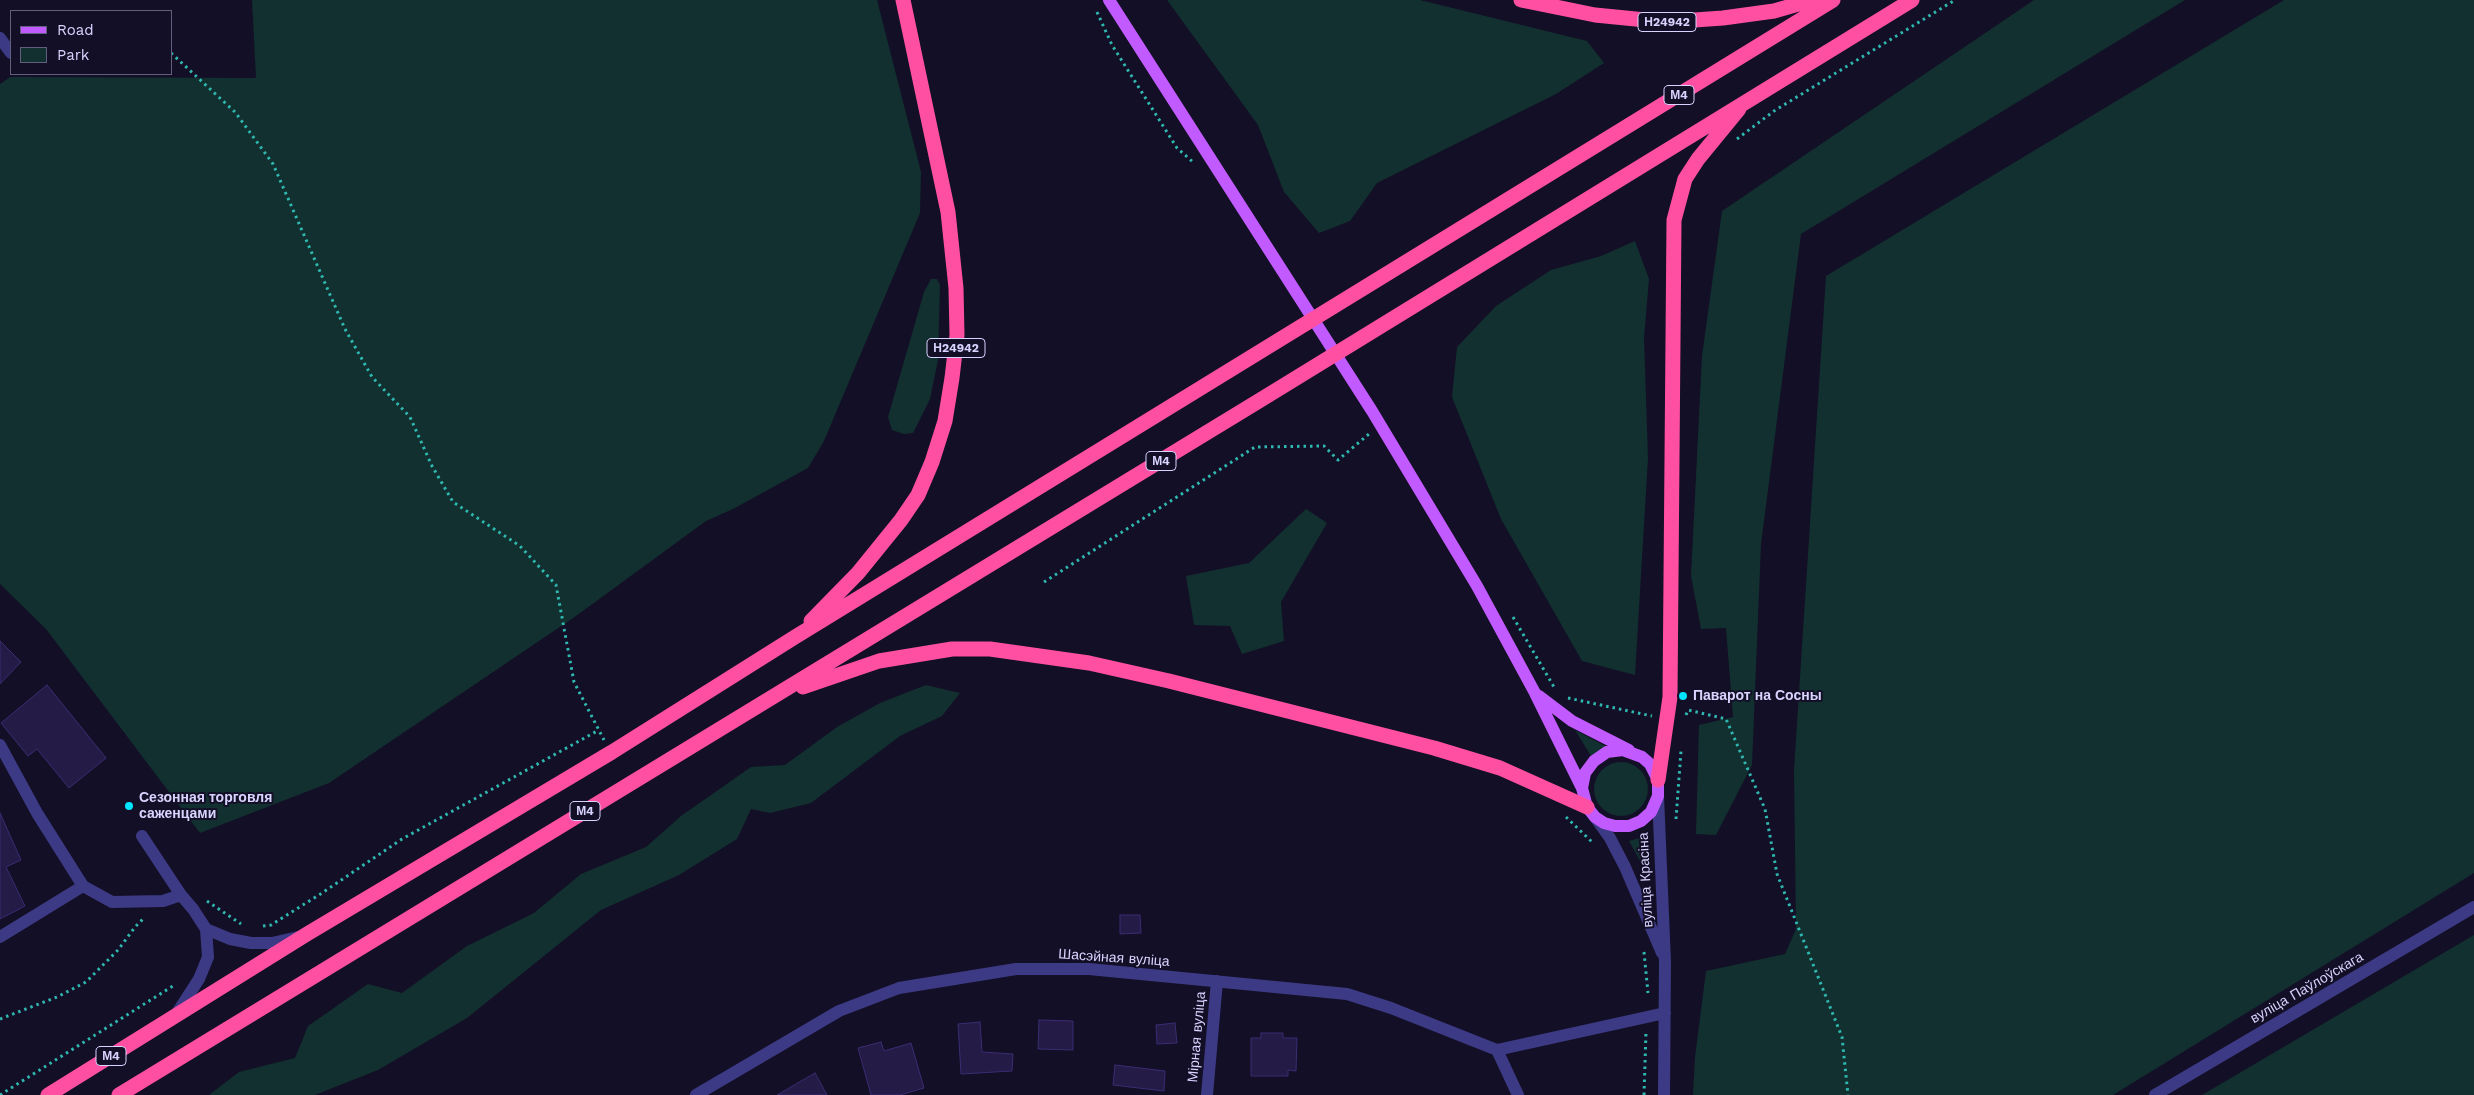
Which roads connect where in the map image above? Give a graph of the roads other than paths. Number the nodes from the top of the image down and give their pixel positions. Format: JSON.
{"nodes":[{"id":1,"x":1109,"y":0,"type":"edge"},
{"id":2,"x":1521,"y":0,"type":"edge"},
{"id":3,"x":1812,"y":0,"type":"edge"},
{"id":4,"x":1833,"y":0,"type":"edge"},
{"id":5,"x":1912,"y":0,"type":"edge"},
{"id":6,"x":907,"y":4,"type":"edge"},
{"id":7,"x":0,"y":38,"type":"edge"},
{"id":8,"x":10,"y":53,"type":"edge"},
{"id":9,"x":1746,"y":100,"type":"junction"},
{"id":10,"x":795,"y":637,"type":"junction"},
{"id":11,"x":1535,"y":693,"type":"junction"},
{"id":12,"x":771,"y":698,"type":"junction"},
{"id":13,"x":0,"y":745,"type":"edge"},
{"id":14,"x":1634,"y":752,"type":"junction"},
{"id":15,"x":1658,"y":780,"type":"junction"},
{"id":16,"x":1582,"y":788,"type":"junction"},
{"id":17,"x":1658,"y":796,"type":"junction"},
{"id":18,"x":1591,"y":812,"type":"junction"},
{"id":19,"x":142,"y":836,"type":"dead end"},
{"id":20,"x":83,"y":886,"type":"junction"},
{"id":21,"x":181,"y":894,"type":"junction"},
{"id":22,"x":2474,"y":906,"type":"edge"},
{"id":23,"x":206,"y":929,"type":"junction"},
{"id":24,"x":307,"y":934,"type":"junction"},
{"id":25,"x":0,"y":937,"type":"edge"},
{"id":26,"x":1666,"y":962,"type":"junction"},
{"id":27,"x":1217,"y":981,"type":"junction"},
{"id":28,"x":1665,"y":1014,"type":"junction"},
{"id":29,"x":173,"y":1018,"type":"junction"},
{"id":30,"x":1497,"y":1050,"type":"junction"},
{"id":31,"x":48,"y":1095,"type":"edge"},
{"id":32,"x":118,"y":1095,"type":"edge"},
{"id":33,"x":696,"y":1095,"type":"edge"},
{"id":34,"x":1208,"y":1095,"type":"edge"},
{"id":35,"x":1518,"y":1095,"type":"edge"},
{"id":36,"x":1664,"y":1095,"type":"edge"},
{"id":37,"x":2155,"y":1095,"type":"edge"}],
"edges":[{"from":1,"to":11,"type":"main road"},
{"from":2,"to":3,"type":"highway","number":"Н24942"},
{"from":4,"to":10,"type":"highway","number":"М4"},
{"from":5,"to":9,"type":"highway","number":"М4"},
{"from":6,"to":10,"type":"highway","number":"Н24942"},
{"from":7,"to":8,"type":"street"},
{"from":9,"to":12,"type":"highway","number":"М4"},
{"from":9,"to":15,"type":"highway"},
{"from":10,"to":24,"type":"highway","number":"М4"},
{"from":11,"to":14,"type":"main road"},
{"from":11,"to":16,"type":"main road"},
{"from":12,"to":18,"type":"highway"},
{"from":12,"to":32,"type":"highway","number":"М4"},
{"from":13,"to":20,"type":"street"},
{"from":14,"to":15,"type":"main road"},
{"from":14,"to":16,"type":"main road"},
{"from":15,"to":17,"type":"main road"},
{"from":16,"to":18,"type":"main road"},
{"from":17,"to":18,"type":"main road"},
{"from":17,"to":26,"type":"street","name":"вуліца Красіна"},
{"from":18,"to":26,"type":"street","name":"вуліца Красіна"},
{"from":19,"to":21,"type":"street"},
{"from":20,"to":21,"type":"street"},
{"from":20,"to":25,"type":"street"},
{"from":21,"to":23,"type":"street"},
{"from":22,"to":37,"type":"street","name":"вуліца Паўлоўскага"},
{"from":23,"to":24,"type":"street"},
{"from":23,"to":29,"type":"street"},
{"from":24,"to":29,"type":"highway","number":"М4"},
{"from":26,"to":28,"type":"street","name":"вуліца Красіна"},
{"from":27,"to":30,"type":"street","name":"Шасэйная вуліца"},
{"from":27,"to":33,"type":"street","name":"Шасэйная вуліца"},
{"from":27,"to":34,"type":"street","name":"Мірная вуліца"},
{"from":28,"to":30,"type":"street"},
{"from":28,"to":36,"type":"street","name":"вуліца Красіна"},
{"from":29,"to":31,"type":"highway","number":"М4"},
{"from":30,"to":35,"type":"street"}]}
